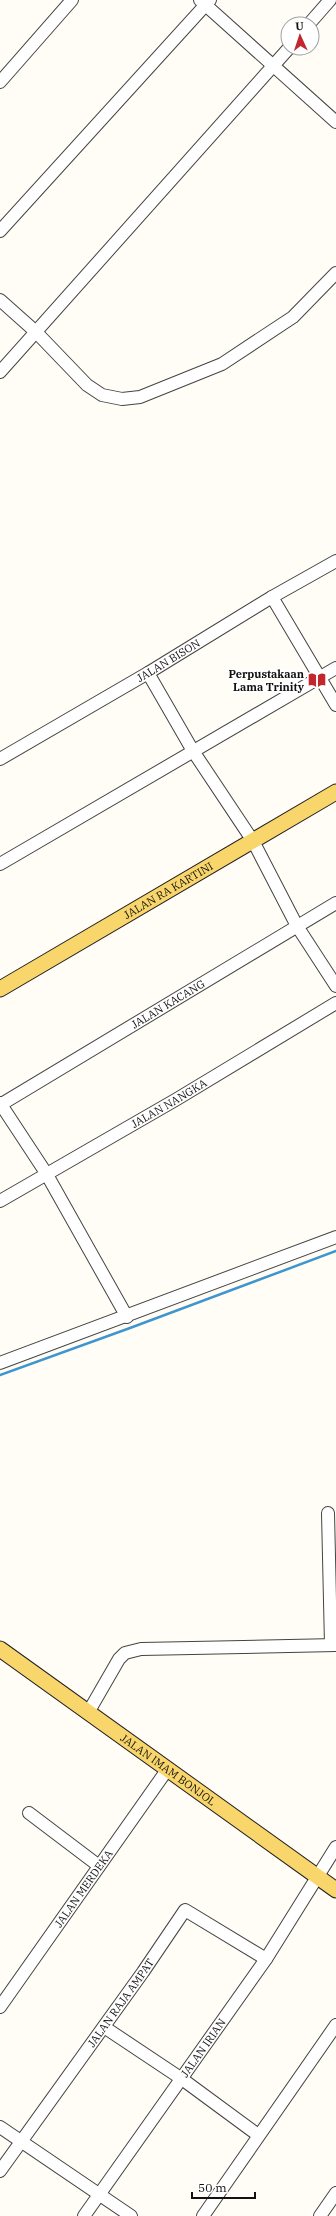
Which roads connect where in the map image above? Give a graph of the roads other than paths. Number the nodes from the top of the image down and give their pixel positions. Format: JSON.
{"nodes":[{"id":1,"x":72,"y":0,"type":"edge"},
{"id":2,"x":330,"y":0,"type":"edge"},
{"id":3,"x":205,"y":2,"type":"edge"},
{"id":4,"x":316,"y":16,"type":"edge"},
{"id":5,"x":282,"y":56,"type":"edge"},
{"id":6,"x":273,"y":66,"type":"junction"},
{"id":7,"x":0,"y":82,"type":"edge"},
{"id":8,"x":336,"y":122,"type":"edge"},
{"id":9,"x":0,"y":231,"type":"edge"},
{"id":10,"x":336,"y":273,"type":"edge"},
{"id":11,"x":0,"y":300,"type":"edge"},
{"id":12,"x":36,"y":332,"type":"junction"},
{"id":13,"x":0,"y":372,"type":"edge"},
{"id":14,"x":336,"y":561,"type":"edge"},
{"id":15,"x":272,"y":597,"type":"junction"},
{"id":16,"x":336,"y":668,"type":"edge"},
{"id":17,"x":148,"y":673,"type":"junction"},
{"id":18,"x":319,"y":677,"type":"junction"},
{"id":19,"x":336,"y":704,"type":"edge"},
{"id":20,"x":193,"y":751,"type":"junction"},
{"id":21,"x":0,"y":759,"type":"edge"},
{"id":22,"x":336,"y":792,"type":"edge"},
{"id":23,"x":253,"y":841,"type":"junction"},
{"id":24,"x":0,"y":864,"type":"edge"},
{"id":25,"x":336,"y":903,"type":"edge"},
{"id":26,"x":297,"y":926,"type":"junction"},
{"id":27,"x":336,"y":986,"type":"edge"},
{"id":28,"x":0,"y":989,"type":"edge"},
{"id":29,"x":336,"y":1003,"type":"edge"},
{"id":30,"x":0,"y":1104,"type":"edge"},
{"id":31,"x":46,"y":1173,"type":"junction"},
{"id":32,"x":0,"y":1201,"type":"edge"},
{"id":33,"x":336,"y":1238,"type":"edge"},
{"id":34,"x":127,"y":1317,"type":"junction"},
{"id":35,"x":0,"y":1363,"type":"edge"},
{"id":36,"x":328,"y":1513,"type":"dead end"},
{"id":37,"x":333,"y":1645,"type":"edge"},
{"id":38,"x":0,"y":1649,"type":"edge"},
{"id":39,"x":89,"y":1711,"type":"junction"},
{"id":40,"x":167,"y":1770,"type":"junction"},
{"id":41,"x":29,"y":1813,"type":"dead end"},
{"id":42,"x":336,"y":1847,"type":"edge"},
{"id":43,"x":99,"y":1866,"type":"junction"},
{"id":44,"x":319,"y":1877,"type":"junction"},
{"id":45,"x":336,"y":1890,"type":"edge"},
{"id":46,"x":266,"y":1959,"type":"junction"},
{"id":47,"x":0,"y":2007,"type":"edge"},
{"id":48,"x":336,"y":2025,"type":"edge"},
{"id":49,"x":104,"y":2027,"type":"junction"},
{"id":50,"x":182,"y":2080,"type":"junction"},
{"id":51,"x":0,"y":2127,"type":"edge"},
{"id":52,"x":258,"y":2135,"type":"junction"},
{"id":53,"x":21,"y":2140,"type":"junction"},
{"id":54,"x":0,"y":2171,"type":"edge"},
{"id":55,"x":336,"y":2193,"type":"edge"},
{"id":56,"x":98,"y":2194,"type":"junction"},
{"id":57,"x":84,"y":2216,"type":"edge"},
{"id":58,"x":131,"y":2216,"type":"edge"},
{"id":59,"x":203,"y":2216,"type":"edge"},
{"id":60,"x":320,"y":2216,"type":"edge"}],
"edges":[{"from":1,"to":7,"type":"street"},
{"from":2,"to":4,"type":"street"},
{"from":3,"to":6,"type":"street"},
{"from":3,"to":9,"type":"street"},
{"from":5,"to":6,"type":"street"},
{"from":6,"to":8,"type":"street"},
{"from":6,"to":12,"type":"street"},
{"from":10,"to":12,"type":"street"},
{"from":11,"to":12,"type":"street"},
{"from":12,"to":13,"type":"street"},
{"from":14,"to":15,"type":"street","name":"JALAN BISON"},
{"from":15,"to":17,"type":"street","name":"JALAN BISON"},
{"from":15,"to":18,"type":"street"},
{"from":16,"to":18,"type":"street"},
{"from":17,"to":20,"type":"street"},
{"from":17,"to":21,"type":"street","name":"JALAN BISON"},
{"from":18,"to":19,"type":"street"},
{"from":18,"to":20,"type":"street"},
{"from":20,"to":23,"type":"street"},
{"from":20,"to":24,"type":"street"},
{"from":22,"to":23,"type":"main road","name":"JALAN RA KARTINI"},
{"from":23,"to":26,"type":"street"},
{"from":23,"to":28,"type":"main road","name":"JALAN RA KARTINI"},
{"from":25,"to":26,"type":"street","name":"JALAN KACANG"},
{"from":26,"to":27,"type":"street"},
{"from":26,"to":30,"type":"street","name":"JALAN KACANG"},
{"from":29,"to":31,"type":"street","name":"JALAN NANGKA"},
{"from":30,"to":31,"type":"street"},
{"from":31,"to":32,"type":"street","name":"JALAN NANGKA"},
{"from":31,"to":34,"type":"street"},
{"from":33,"to":34,"type":"street"},
{"from":34,"to":35,"type":"street"},
{"from":36,"to":37,"type":"street"},
{"from":37,"to":39,"type":"street"},
{"from":38,"to":39,"type":"main road","name":"JALAN IMAM BONJOL"},
{"from":39,"to":40,"type":"main road","name":"JALAN IMAM BONJOL"},
{"from":40,"to":43,"type":"street","name":"JALAN MERDEKA"},
{"from":40,"to":44,"type":"main road","name":"JALAN IMAM BONJOL"},
{"from":41,"to":43,"type":"street"},
{"from":42,"to":44,"type":"street","name":"JALAN IRIAN"},
{"from":43,"to":47,"type":"street","name":"JALAN MERDEKA"},
{"from":44,"to":45,"type":"main road","name":"JALAN IMAM BONJOL"},
{"from":44,"to":46,"type":"street","name":"JALAN IRIAN"},
{"from":46,"to":49,"type":"street","name":"JALAN RAJA AMPAT"},
{"from":46,"to":50,"type":"street","name":"JALAN IRIAN"},
{"from":48,"to":52,"type":"street"},
{"from":49,"to":50,"type":"street"},
{"from":49,"to":53,"type":"street","name":"JALAN RAJA AMPAT"},
{"from":50,"to":52,"type":"street"},
{"from":50,"to":56,"type":"street","name":"JALAN IRIAN"},
{"from":51,"to":53,"type":"street"},
{"from":52,"to":59,"type":"street"},
{"from":53,"to":54,"type":"street","name":"JALAN RAJA AMPAT"},
{"from":53,"to":56,"type":"street"},
{"from":55,"to":60,"type":"street"},
{"from":56,"to":57,"type":"street","name":"JALAN IRIAN"},
{"from":56,"to":58,"type":"street"}]}
